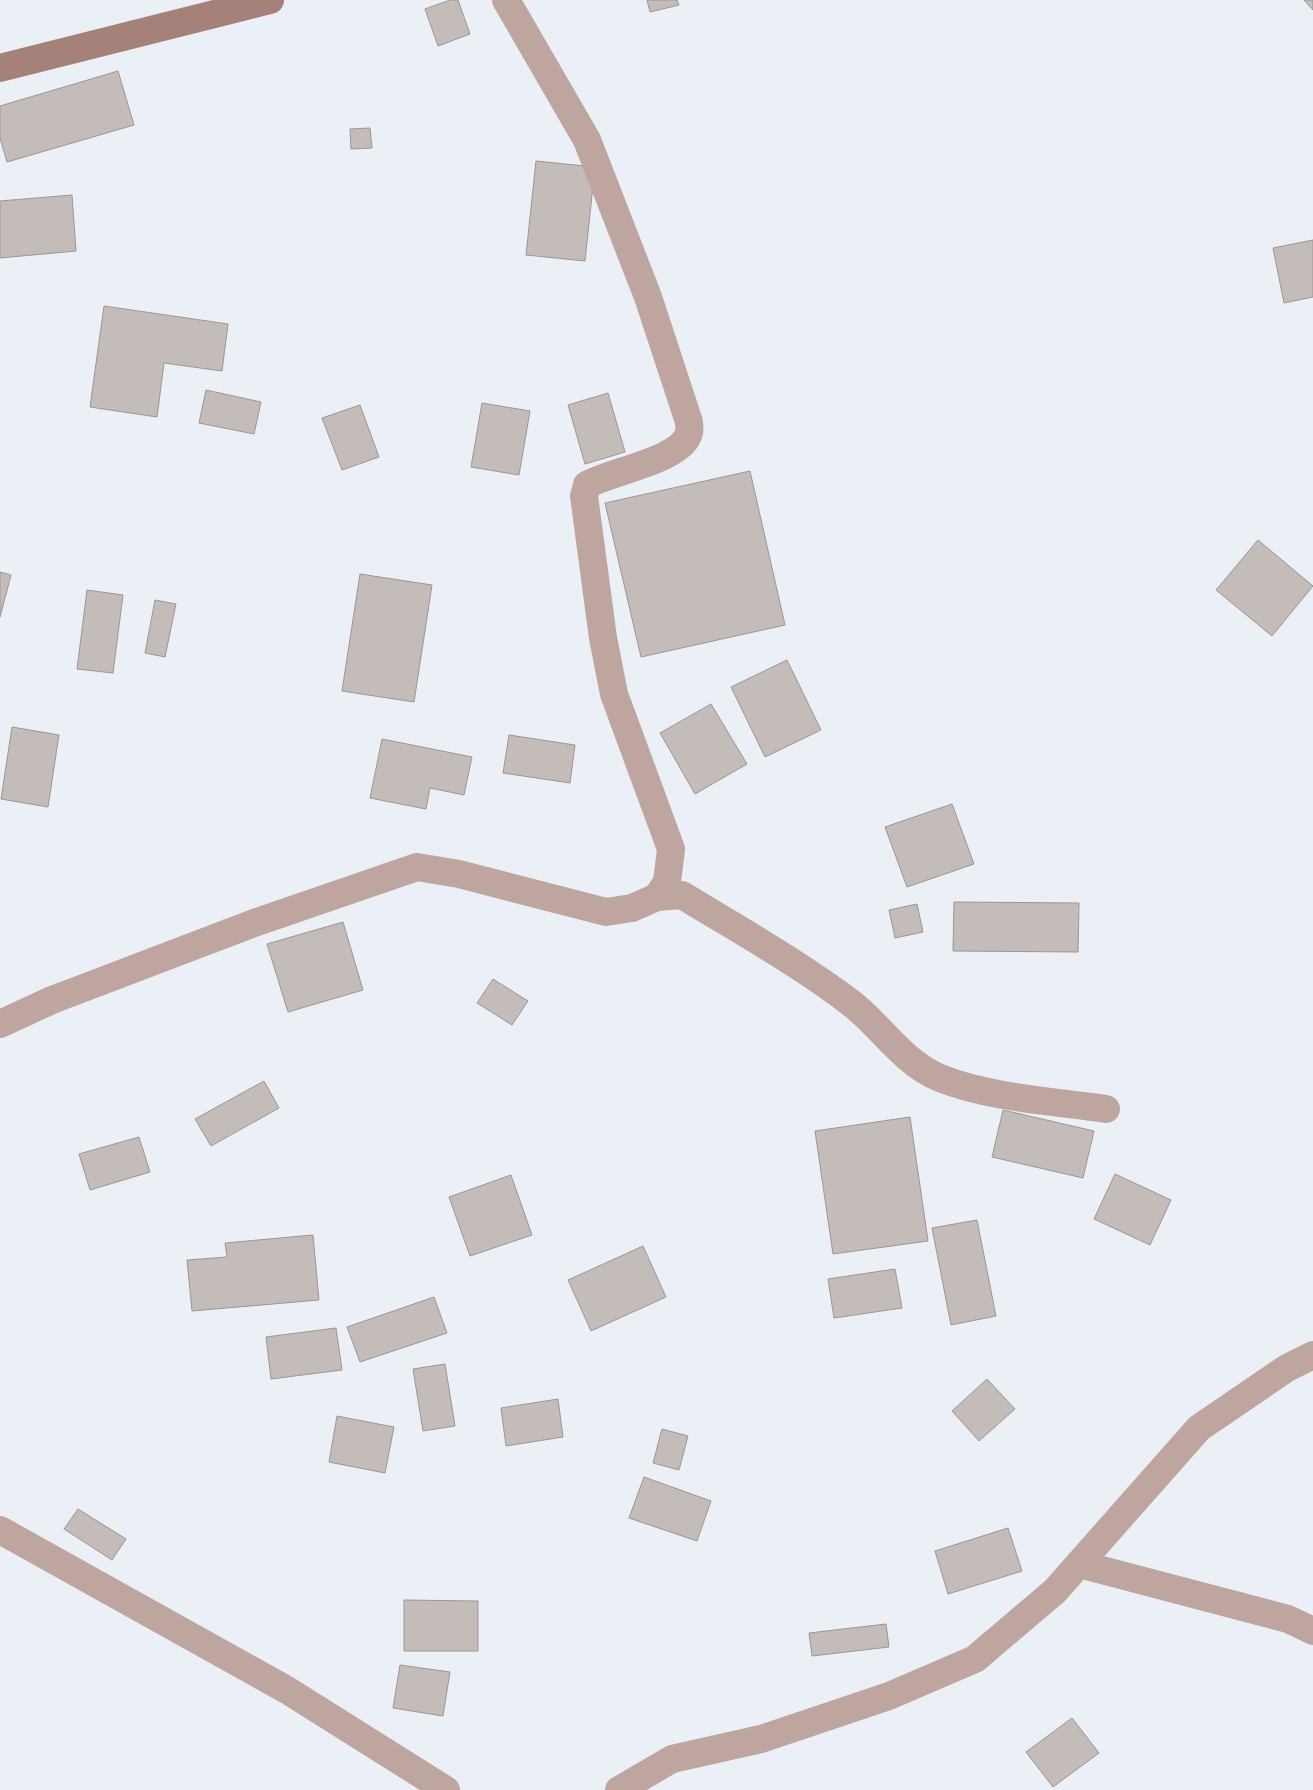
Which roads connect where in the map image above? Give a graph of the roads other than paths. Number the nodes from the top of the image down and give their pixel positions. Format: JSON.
{"nodes":[{"id":1,"x":270,"y":0,"type":"edge"},
{"id":2,"x":506,"y":0,"type":"edge"},
{"id":3,"x":0,"y":68,"type":"edge"},
{"id":4,"x":657,"y":897,"type":"junction"},
{"id":5,"x":0,"y":1024,"type":"edge"},
{"id":6,"x":1106,"y":1109,"type":"dead end"},
{"id":7,"x":1313,"y":1355,"type":"edge"},
{"id":8,"x":0,"y":1530,"type":"edge"},
{"id":9,"x":1079,"y":1564,"type":"junction"},
{"id":10,"x":1313,"y":1631,"type":"edge"},
{"id":11,"x":446,"y":1790,"type":"edge"},
{"id":12,"x":619,"y":1790,"type":"edge"}],
"edges":[{"from":1,"to":3,"type":"main road"},
{"from":2,"to":4,"type":"street"},
{"from":4,"to":5,"type":"street"},
{"from":4,"to":6,"type":"street"},
{"from":7,"to":9,"type":"street"},
{"from":8,"to":11,"type":"street"},
{"from":9,"to":10,"type":"street"},
{"from":9,"to":12,"type":"street"}]}
